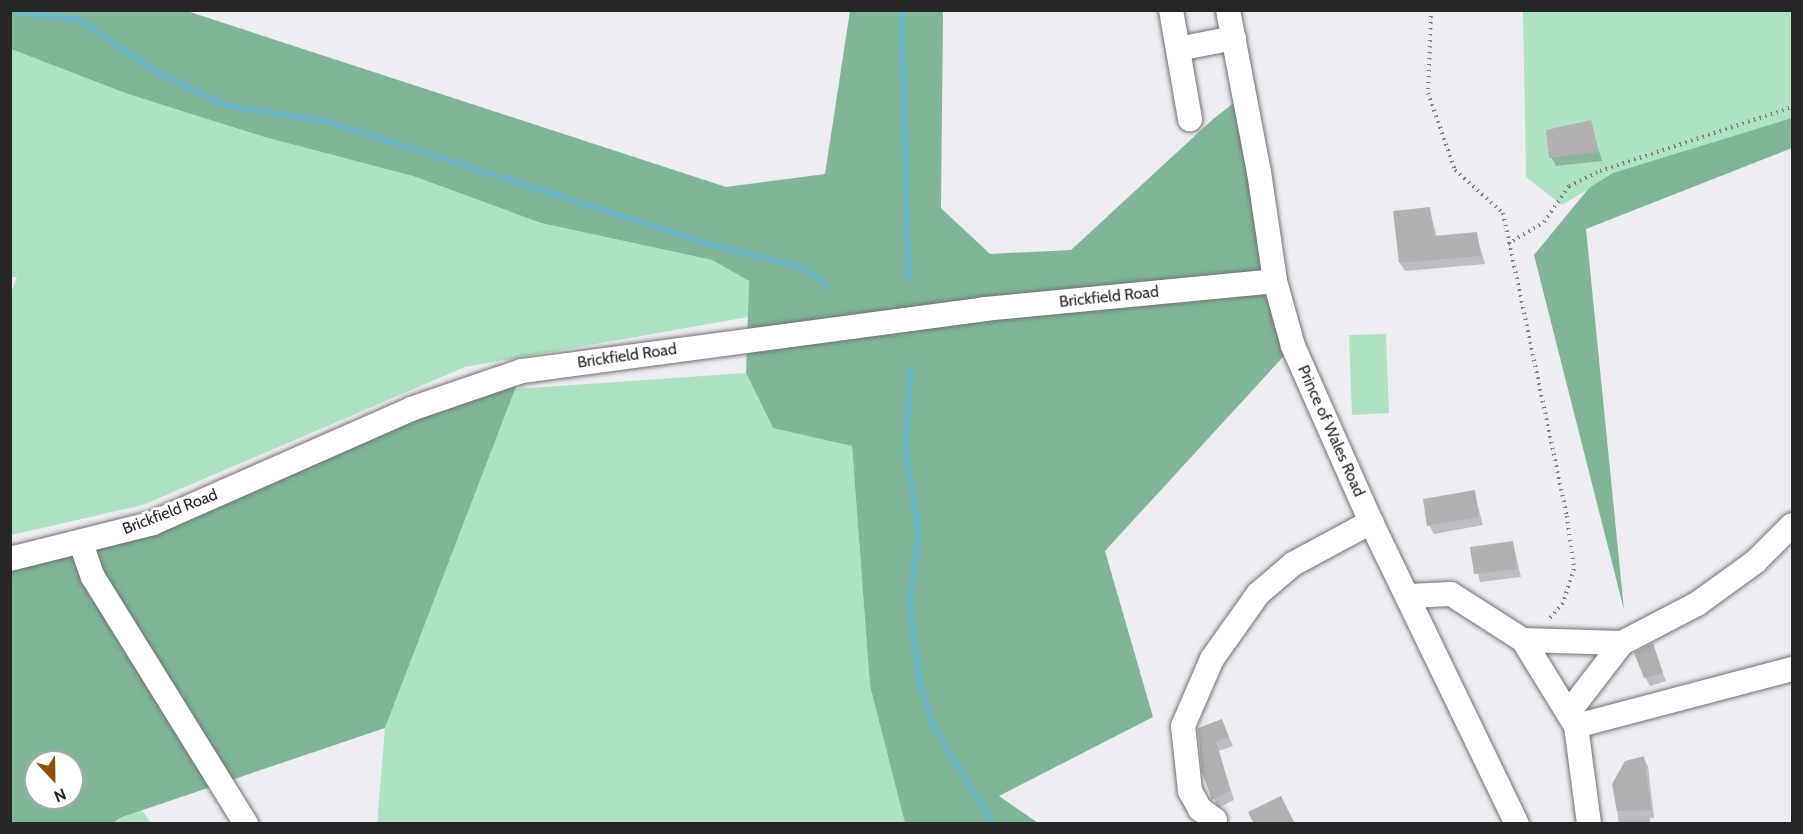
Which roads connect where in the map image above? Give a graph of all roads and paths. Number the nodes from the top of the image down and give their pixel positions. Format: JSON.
{"nodes":[{"id":1,"x":1171,"y":10,"type":"edge"},
{"id":2,"x":1228,"y":10,"type":"edge"},
{"id":3,"x":1431,"y":10,"type":"edge"},
{"id":4,"x":1234,"y":38,"type":"junction"},
{"id":5,"x":1178,"y":49,"type":"junction"},
{"id":6,"x":1792,"y":107,"type":"edge"},
{"id":7,"x":1190,"y":119,"type":"dead end"},
{"id":8,"x":1508,"y":244,"type":"junction"},
{"id":9,"x":1275,"y":281,"type":"junction"},
{"id":10,"x":1371,"y":522,"type":"junction"},
{"id":11,"x":1792,"y":525,"type":"edge"},
{"id":12,"x":81,"y":543,"type":"junction"},
{"id":13,"x":10,"y":559,"type":"edge"},
{"id":14,"x":1410,"y":596,"type":"junction"},
{"id":15,"x":1523,"y":640,"type":"junction"},
{"id":16,"x":1622,"y":643,"type":"junction"},
{"id":17,"x":1792,"y":669,"type":"edge"},
{"id":18,"x":1573,"y":719,"type":"junction"},
{"id":19,"x":1215,"y":820,"type":"dead end"},
{"id":20,"x":246,"y":824,"type":"edge"},
{"id":21,"x":1517,"y":824,"type":"edge"},
{"id":22,"x":1589,"y":824,"type":"edge"}],
"edges":[{"from":1,"to":5,"type":"street"},
{"from":2,"to":4,"type":"street","name":"Prince of Wales Road"},
{"from":3,"to":8,"type":"path"},
{"from":4,"to":5,"type":"street"},
{"from":4,"to":9,"type":"street","name":"Prince of Wales Road"},
{"from":5,"to":7,"type":"street"},
{"from":6,"to":8,"type":"path"},
{"from":8,"to":15,"type":"path"},
{"from":9,"to":10,"type":"street","name":"Prince of Wales Road"},
{"from":9,"to":12,"type":"street","name":"Brickfield Road"},
{"from":10,"to":14,"type":"street","name":"Prince of Wales Road"},
{"from":10,"to":19,"type":"street"},
{"from":11,"to":16,"type":"street"},
{"from":12,"to":13,"type":"street","name":"Brickfield Road"},
{"from":12,"to":20,"type":"street"},
{"from":14,"to":15,"type":"street"},
{"from":14,"to":21,"type":"street","name":"Prince of Wales Road"},
{"from":15,"to":16,"type":"street"},
{"from":15,"to":18,"type":"street"},
{"from":16,"to":18,"type":"street"},
{"from":17,"to":18,"type":"street"},
{"from":18,"to":22,"type":"street"}]}
